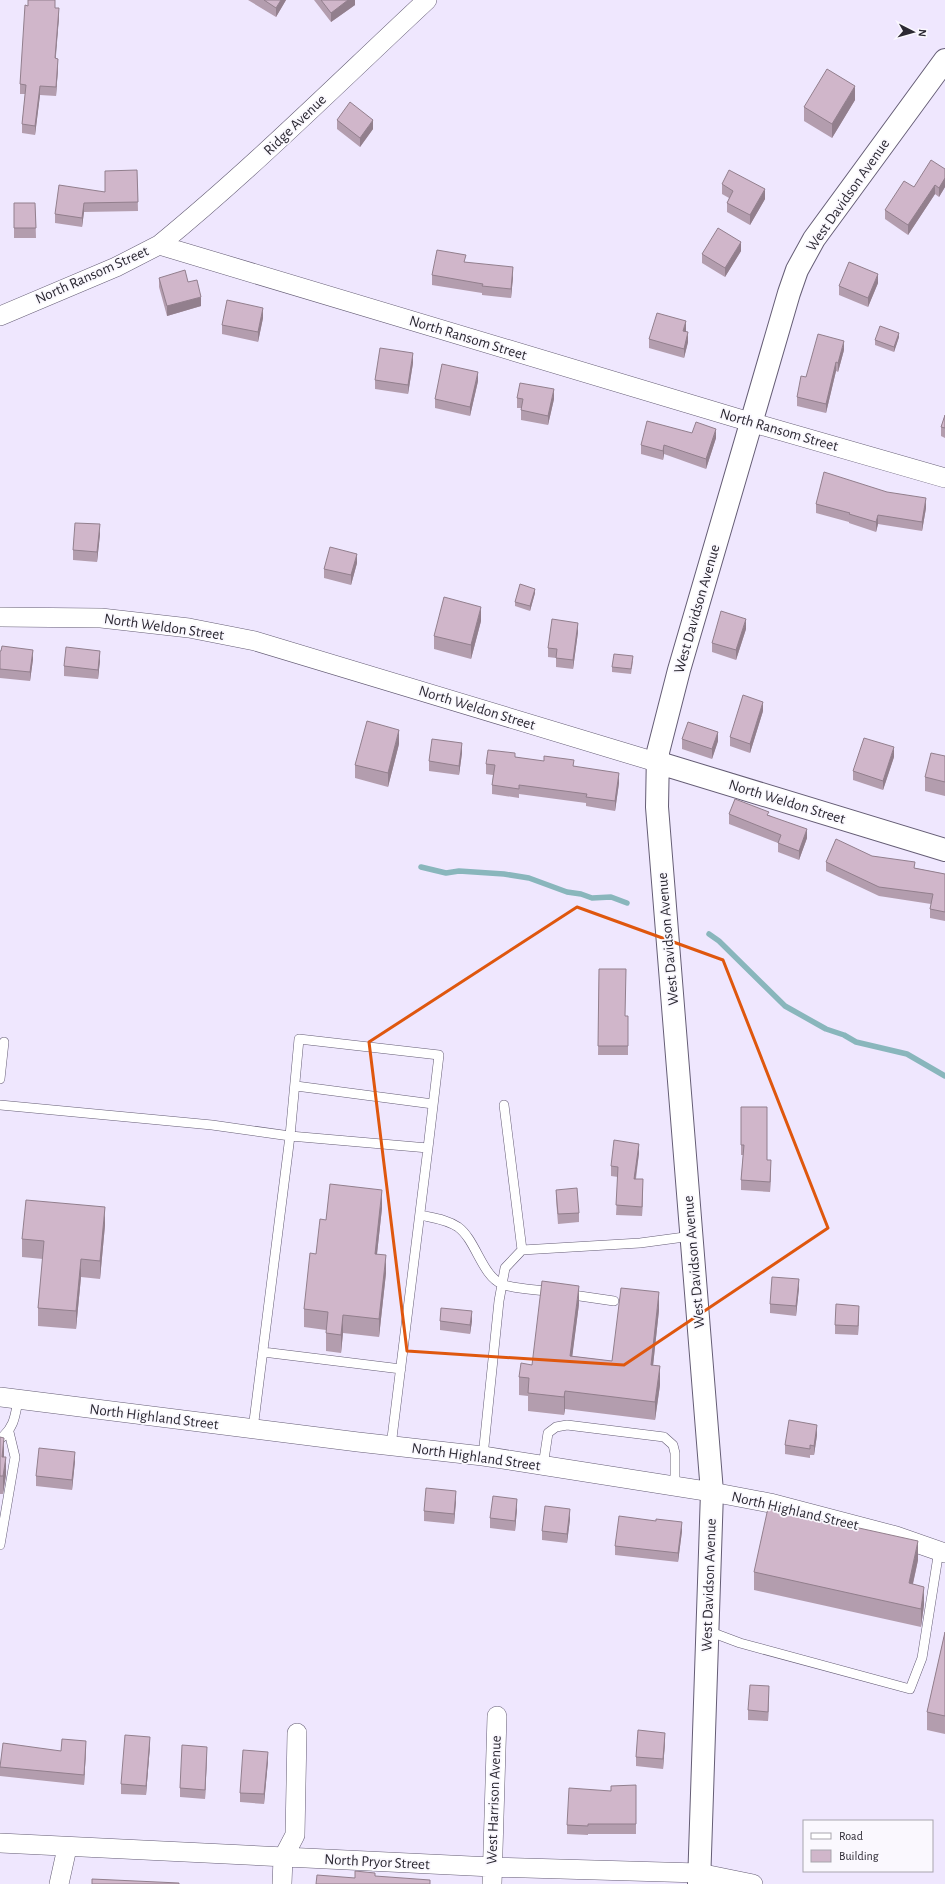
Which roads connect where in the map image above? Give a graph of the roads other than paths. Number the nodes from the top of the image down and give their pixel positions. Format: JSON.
{"nodes":[{"id":1,"x":427,"y":0,"type":"edge"},
{"id":2,"x":945,"y":60,"type":"edge"},
{"id":3,"x":159,"y":245,"type":"junction"},
{"id":4,"x":0,"y":316,"type":"edge"},
{"id":5,"x":750,"y":422,"type":"junction"},
{"id":6,"x":945,"y":478,"type":"edge"},
{"id":7,"x":0,"y":617,"type":"edge"},
{"id":8,"x":656,"y":762,"type":"junction"},
{"id":9,"x":945,"y":850,"type":"edge"},
{"id":10,"x":4,"y":1042,"type":"dead end"},
{"id":11,"x":0,"y":1079,"type":"edge"},
{"id":12,"x":296,"y":1086,"type":"junction"},
{"id":13,"x":433,"y":1104,"type":"junction"},
{"id":14,"x":0,"y":1105,"type":"edge"},
{"id":15,"x":504,"y":1105,"type":"dead end"},
{"id":16,"x":290,"y":1136,"type":"junction"},
{"id":17,"x":428,"y":1148,"type":"junction"},
{"id":18,"x":420,"y":1215,"type":"junction"},
{"id":19,"x":692,"y":1236,"type":"junction"},
{"id":20,"x":522,"y":1250,"type":"junction"},
{"id":21,"x":502,"y":1284,"type":"junction"},
{"id":22,"x":614,"y":1301,"type":"dead end"},
{"id":23,"x":263,"y":1352,"type":"junction"},
{"id":24,"x":401,"y":1369,"type":"junction"},
{"id":25,"x":9,"y":1399,"type":"edge"},
{"id":26,"x":253,"y":1429,"type":"junction"},
{"id":27,"x":9,"y":1432,"type":"junction"},
{"id":28,"x":0,"y":1439,"type":"edge"},
{"id":29,"x":391,"y":1446,"type":"junction"},
{"id":30,"x":483,"y":1456,"type":"junction"},
{"id":31,"x":542,"y":1466,"type":"junction"},
{"id":32,"x":675,"y":1487,"type":"junction"},
{"id":33,"x":712,"y":1492,"type":"junction"},
{"id":34,"x":0,"y":1545,"type":"edge"},
{"id":35,"x":942,"y":1551,"type":"edge"},
{"id":36,"x":708,"y":1632,"type":"junction"},
{"id":37,"x":497,"y":1716,"type":"dead end"},
{"id":38,"x":297,"y":1733,"type":"dead end"},
{"id":39,"x":0,"y":1844,"type":"edge"},
{"id":40,"x":67,"y":1848,"type":"junction"},
{"id":41,"x":283,"y":1858,"type":"junction"},
{"id":42,"x":492,"y":1876,"type":"edge"},
{"id":43,"x":699,"y":1879,"type":"edge"},
{"id":44,"x":59,"y":1884,"type":"edge"},
{"id":45,"x":282,"y":1884,"type":"edge"},
{"id":46,"x":753,"y":1884,"type":"edge"}],
"edges":[{"from":1,"to":3,"type":"street","name":"Ridge Avenue"},
{"from":2,"to":5,"type":"street","name":"West Davidson Avenue"},
{"from":3,"to":4,"type":"street","name":"North Ransom Street"},
{"from":3,"to":5,"type":"street","name":"North Ransom Street"},
{"from":5,"to":6,"type":"street","name":"North Ransom Street"},
{"from":5,"to":8,"type":"street","name":"West Davidson Avenue"},
{"from":7,"to":8,"type":"street","name":"North Weldon Street"},
{"from":8,"to":9,"type":"street","name":"North Weldon Street"},
{"from":8,"to":19,"type":"street","name":"West Davidson Avenue"},
{"from":10,"to":11,"type":"lane"},
{"from":12,"to":13,"type":"lane"},
{"from":12,"to":13,"type":"lane"},
{"from":12,"to":16,"type":"lane"},
{"from":13,"to":17,"type":"lane"},
{"from":14,"to":16,"type":"lane"},
{"from":15,"to":20,"type":"lane"},
{"from":16,"to":17,"type":"lane"},
{"from":16,"to":23,"type":"lane"},
{"from":17,"to":18,"type":"lane"},
{"from":18,"to":21,"type":"lane"},
{"from":18,"to":24,"type":"lane"},
{"from":19,"to":20,"type":"lane"},
{"from":19,"to":33,"type":"street","name":"West Davidson Avenue"},
{"from":20,"to":21,"type":"lane"},
{"from":21,"to":22,"type":"lane"},
{"from":21,"to":30,"type":"lane"},
{"from":23,"to":24,"type":"lane"},
{"from":23,"to":26,"type":"lane"},
{"from":24,"to":29,"type":"lane"},
{"from":25,"to":26,"type":"street","name":"North Highland Street"},
{"from":25,"to":27,"type":"lane"},
{"from":26,"to":29,"type":"street","name":"North Highland Street"},
{"from":27,"to":28,"type":"lane"},
{"from":27,"to":34,"type":"lane"},
{"from":29,"to":30,"type":"street","name":"North Highland Street"},
{"from":30,"to":31,"type":"street","name":"North Highland Street"},
{"from":31,"to":32,"type":"street","name":"North Highland Street"},
{"from":31,"to":32,"type":"lane"},
{"from":32,"to":33,"type":"street","name":"North Highland Street"},
{"from":33,"to":35,"type":"street","name":"North Highland Street"},
{"from":33,"to":36,"type":"street","name":"West Davidson Avenue"},
{"from":35,"to":36,"type":"lane"},
{"from":36,"to":43,"type":"street","name":"West Davidson Avenue"},
{"from":37,"to":42,"type":"street","name":"West Harrison Avenue"},
{"from":38,"to":41,"type":"street"},
{"from":39,"to":40,"type":"street","name":"North Pryor Street"},
{"from":40,"to":41,"type":"street","name":"North Pryor Street"},
{"from":40,"to":44,"type":"street"},
{"from":41,"to":42,"type":"street","name":"North Pryor Street"},
{"from":41,"to":45,"type":"street"},
{"from":42,"to":43,"type":"street","name":"North Pryor Street"},
{"from":43,"to":46,"type":"street","name":"North Pryor Street"}]}
